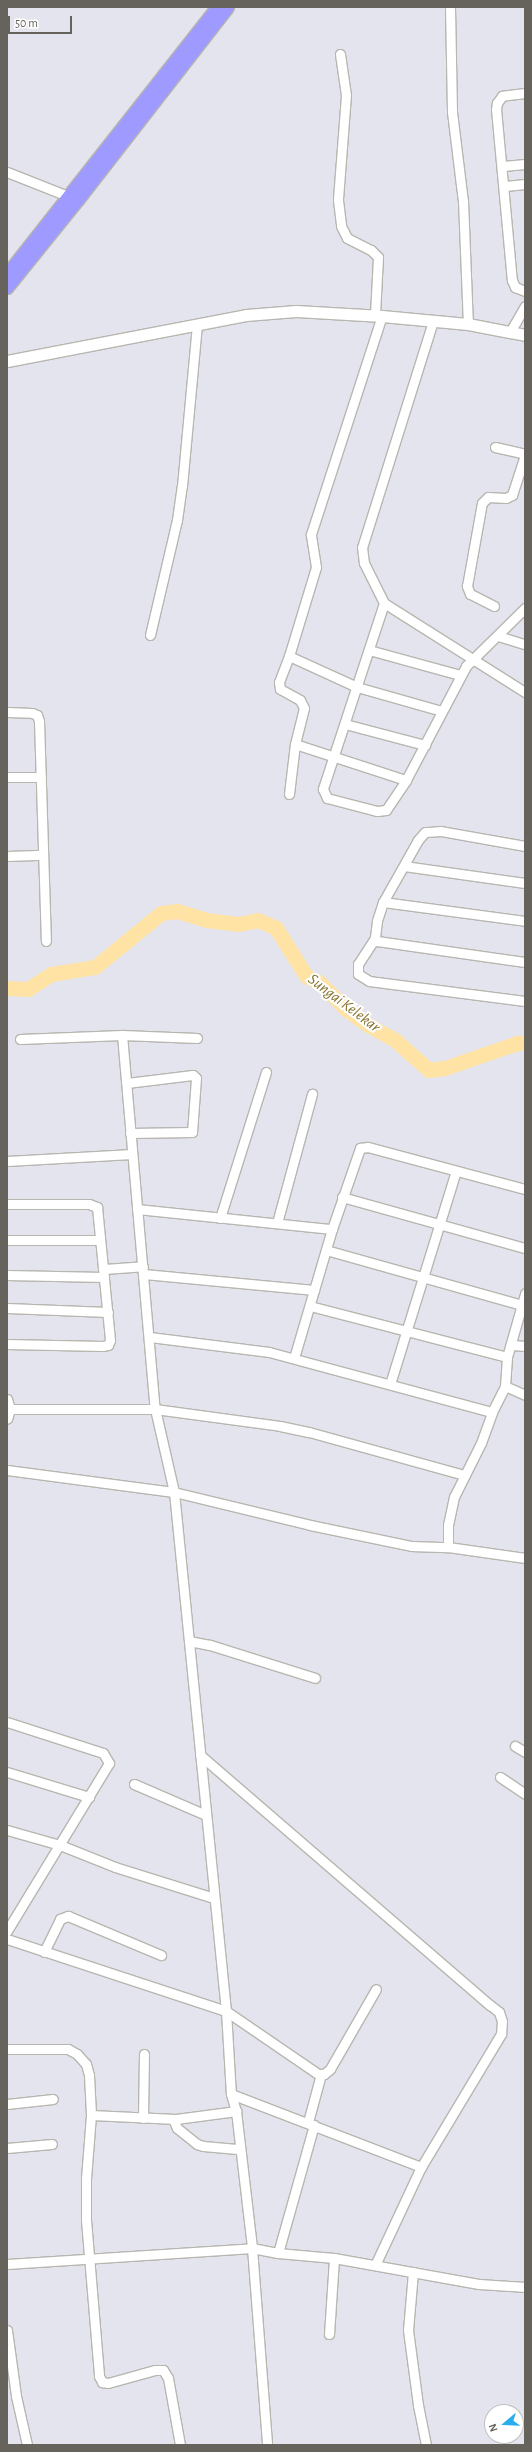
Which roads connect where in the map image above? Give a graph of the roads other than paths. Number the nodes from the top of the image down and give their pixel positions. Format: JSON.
{"nodes":[{"id":1,"x":216,"y":7,"type":"edge"},
{"id":2,"x":228,"y":7,"type":"edge"},
{"id":3,"x":450,"y":7,"type":"edge"},
{"id":4,"x":196,"y":39,"type":"junction"},
{"id":5,"x":340,"y":54,"type":"dead end"},
{"id":6,"x":525,"y":93,"type":"edge"},
{"id":7,"x":525,"y":164,"type":"edge"},
{"id":8,"x":503,"y":166,"type":"junction"},
{"id":9,"x":7,"y":172,"type":"edge"},
{"id":10,"x":525,"y":184,"type":"edge"},
{"id":11,"x":505,"y":186,"type":"junction"},
{"id":12,"x":68,"y":196,"type":"junction"},
{"id":13,"x":78,"y":200,"type":"junction"},
{"id":14,"x":27,"y":256,"type":"junction"},
{"id":15,"x":7,"y":273,"type":"edge"},
{"id":16,"x":7,"y":288,"type":"edge"},
{"id":17,"x":525,"y":290,"type":"edge"},
{"id":18,"x":525,"y":306,"type":"edge"},
{"id":19,"x":379,"y":316,"type":"junction"},
{"id":20,"x":432,"y":321,"type":"junction"},
{"id":21,"x":197,"y":324,"type":"junction"},
{"id":22,"x":468,"y":324,"type":"junction"},
{"id":23,"x":510,"y":332,"type":"junction"},
{"id":24,"x":525,"y":335,"type":"edge"},
{"id":25,"x":7,"y":361,"type":"edge"},
{"id":26,"x":495,"y":448,"type":"dead end"},
{"id":27,"x":525,"y":454,"type":"edge"},
{"id":28,"x":384,"y":603,"type":"junction"},
{"id":29,"x":494,"y":606,"type":"dead end"},
{"id":30,"x":525,"y":608,"type":"edge"},
{"id":31,"x":150,"y":635,"type":"dead end"},
{"id":32,"x":498,"y":636,"type":"junction"},
{"id":33,"x":525,"y":644,"type":"edge"},
{"id":34,"x":369,"y":650,"type":"junction"},
{"id":35,"x":289,"y":656,"type":"junction"},
{"id":36,"x":472,"y":658,"type":"junction"},
{"id":37,"x":460,"y":675,"type":"junction"},
{"id":38,"x":503,"y":678,"type":"junction"},
{"id":39,"x":525,"y":685,"type":"edge"},
{"id":40,"x":357,"y":687,"type":"junction"},
{"id":41,"x":525,"y":692,"type":"edge"},
{"id":42,"x":442,"y":711,"type":"junction"},
{"id":43,"x":7,"y":712,"type":"edge"},
{"id":44,"x":345,"y":724,"type":"junction"},
{"id":45,"x":295,"y":744,"type":"junction"},
{"id":46,"x":425,"y":745,"type":"junction"},
{"id":47,"x":333,"y":758,"type":"junction"},
{"id":48,"x":7,"y":777,"type":"edge"},
{"id":49,"x":41,"y":777,"type":"junction"},
{"id":50,"x":406,"y":780,"type":"junction"},
{"id":51,"x":288,"y":794,"type":"dead end"},
{"id":52,"x":525,"y":846,"type":"edge"},
{"id":53,"x":43,"y":855,"type":"junction"},
{"id":54,"x":7,"y":856,"type":"edge"},
{"id":55,"x":404,"y":866,"type":"junction"},
{"id":56,"x":525,"y":883,"type":"edge"},
{"id":57,"x":383,"y":902,"type":"junction"},
{"id":58,"x":525,"y":921,"type":"edge"},
{"id":59,"x":375,"y":938,"type":"junction"},
{"id":60,"x":46,"y":941,"type":"dead end"},
{"id":61,"x":525,"y":962,"type":"edge"},
{"id":62,"x":525,"y":1001,"type":"edge"},
{"id":63,"x":122,"y":1035,"type":"junction"},
{"id":64,"x":197,"y":1038,"type":"dead end"},
{"id":65,"x":20,"y":1039,"type":"dead end"},
{"id":66,"x":266,"y":1072,"type":"dead end"},
{"id":67,"x":126,"y":1083,"type":"junction"},
{"id":68,"x":312,"y":1094,"type":"dead end"},
{"id":69,"x":130,"y":1133,"type":"junction"},
{"id":70,"x":132,"y":1154,"type":"junction"},
{"id":71,"x":7,"y":1161,"type":"edge"},
{"id":72,"x":456,"y":1171,"type":"junction"},
{"id":73,"x":525,"y":1189,"type":"edge"},
{"id":74,"x":342,"y":1197,"type":"junction"},
{"id":75,"x":7,"y":1204,"type":"edge"},
{"id":76,"x":137,"y":1209,"type":"junction"},
{"id":77,"x":220,"y":1218,"type":"junction"},
{"id":78,"x":277,"y":1224,"type":"junction"},
{"id":79,"x":440,"y":1225,"type":"junction"},
{"id":80,"x":332,"y":1229,"type":"junction"},
{"id":81,"x":7,"y":1240,"type":"edge"},
{"id":82,"x":100,"y":1240,"type":"junction"},
{"id":83,"x":525,"y":1248,"type":"edge"},
{"id":84,"x":326,"y":1250,"type":"junction"},
{"id":85,"x":143,"y":1270,"type":"junction"},
{"id":86,"x":104,"y":1273,"type":"junction"},
{"id":87,"x":7,"y":1275,"type":"edge"},
{"id":88,"x":424,"y":1278,"type":"junction"},
{"id":89,"x":314,"y":1290,"type":"junction"},
{"id":90,"x":525,"y":1294,"type":"edge"},
{"id":91,"x":522,"y":1305,"type":"junction"},
{"id":92,"x":310,"y":1306,"type":"junction"},
{"id":93,"x":7,"y":1308,"type":"edge"},
{"id":94,"x":108,"y":1312,"type":"junction"},
{"id":95,"x":408,"y":1332,"type":"junction"},
{"id":96,"x":150,"y":1337,"type":"junction"},
{"id":97,"x":7,"y":1344,"type":"edge"},
{"id":98,"x":512,"y":1345,"type":"junction"},
{"id":99,"x":525,"y":1346,"type":"edge"},
{"id":100,"x":294,"y":1358,"type":"junction"},
{"id":101,"x":507,"y":1358,"type":"junction"},
{"id":102,"x":390,"y":1384,"type":"junction"},
{"id":103,"x":505,"y":1386,"type":"junction"},
{"id":104,"x":525,"y":1395,"type":"edge"},
{"id":105,"x":7,"y":1399,"type":"edge"},
{"id":106,"x":10,"y":1409,"type":"junction"},
{"id":107,"x":155,"y":1409,"type":"junction"},
{"id":108,"x":492,"y":1412,"type":"junction"},
{"id":109,"x":7,"y":1419,"type":"edge"},
{"id":110,"x":7,"y":1470,"type":"edge"},
{"id":111,"x":464,"y":1475,"type":"junction"},
{"id":112,"x":174,"y":1492,"type":"junction"},
{"id":113,"x":448,"y":1547,"type":"junction"},
{"id":114,"x":525,"y":1558,"type":"edge"},
{"id":115,"x":189,"y":1641,"type":"junction"},
{"id":116,"x":315,"y":1678,"type":"dead end"},
{"id":117,"x":7,"y":1722,"type":"edge"},
{"id":118,"x":515,"y":1746,"type":"dead end"},
{"id":119,"x":525,"y":1752,"type":"edge"},
{"id":120,"x":200,"y":1755,"type":"junction"},
{"id":121,"x":7,"y":1772,"type":"edge"},
{"id":122,"x":500,"y":1778,"type":"dead end"},
{"id":123,"x":134,"y":1784,"type":"dead end"},
{"id":124,"x":525,"y":1794,"type":"edge"},
{"id":125,"x":89,"y":1797,"type":"junction"},
{"id":126,"x":206,"y":1815,"type":"junction"},
{"id":127,"x":7,"y":1830,"type":"edge"},
{"id":128,"x":60,"y":1845,"type":"junction"},
{"id":129,"x":214,"y":1898,"type":"junction"},
{"id":130,"x":7,"y":1931,"type":"edge"},
{"id":131,"x":7,"y":1939,"type":"edge"},
{"id":132,"x":44,"y":1952,"type":"junction"},
{"id":133,"x":161,"y":1955,"type":"dead end"},
{"id":134,"x":376,"y":1989,"type":"dead end"},
{"id":135,"x":226,"y":2011,"type":"junction"},
{"id":136,"x":7,"y":2050,"type":"edge"},
{"id":137,"x":144,"y":2054,"type":"dead end"},
{"id":138,"x":321,"y":2074,"type":"junction"},
{"id":139,"x":231,"y":2094,"type":"junction"},
{"id":140,"x":53,"y":2098,"type":"dead end"},
{"id":141,"x":7,"y":2104,"type":"edge"},
{"id":142,"x":236,"y":2111,"type":"junction"},
{"id":143,"x":91,"y":2115,"type":"junction"},
{"id":144,"x":143,"y":2118,"type":"junction"},
{"id":145,"x":173,"y":2119,"type":"junction"},
{"id":146,"x":311,"y":2123,"type":"junction"},
{"id":147,"x":52,"y":2144,"type":"dead end"},
{"id":148,"x":7,"y":2148,"type":"edge"},
{"id":149,"x":240,"y":2149,"type":"junction"},
{"id":150,"x":421,"y":2167,"type":"junction"},
{"id":151,"x":252,"y":2248,"type":"junction"},
{"id":152,"x":278,"y":2253,"type":"junction"},
{"id":153,"x":90,"y":2258,"type":"junction"},
{"id":154,"x":334,"y":2258,"type":"junction"},
{"id":155,"x":7,"y":2264,"type":"edge"},
{"id":156,"x":375,"y":2265,"type":"junction"},
{"id":157,"x":413,"y":2272,"type":"junction"},
{"id":158,"x":525,"y":2287,"type":"edge"},
{"id":159,"x":7,"y":2330,"type":"edge"},
{"id":160,"x":329,"y":2334,"type":"dead end"},
{"id":161,"x":27,"y":2445,"type":"edge"},
{"id":162,"x":180,"y":2445,"type":"edge"},
{"id":163,"x":267,"y":2445,"type":"edge"},
{"id":164,"x":426,"y":2445,"type":"edge"}],
"edges":[{"from":1,"to":4,"type":"highway"},
{"from":2,"to":4,"type":"highway"},
{"from":3,"to":22,"type":"street"},
{"from":4,"to":12,"type":"highway"},
{"from":4,"to":13,"type":"highway"},
{"from":5,"to":19,"type":"street"},
{"from":6,"to":8,"type":"street"},
{"from":7,"to":8,"type":"street"},
{"from":8,"to":11,"type":"street"},
{"from":9,"to":12,"type":"street"},
{"from":10,"to":11,"type":"street"},
{"from":11,"to":17,"type":"street"},
{"from":12,"to":13,"type":"highway"},
{"from":12,"to":14,"type":"highway"},
{"from":13,"to":14,"type":"highway"},
{"from":14,"to":15,"type":"highway"},
{"from":14,"to":16,"type":"highway"},
{"from":18,"to":23,"type":"street"},
{"from":19,"to":20,"type":"street"},
{"from":19,"to":21,"type":"street"},
{"from":19,"to":35,"type":"street"},
{"from":20,"to":22,"type":"street"},
{"from":20,"to":28,"type":"street"},
{"from":21,"to":25,"type":"street"},
{"from":21,"to":31,"type":"street"},
{"from":22,"to":23,"type":"street"},
{"from":23,"to":24,"type":"street"},
{"from":26,"to":27,"type":"street"},
{"from":27,"to":29,"type":"street"},
{"from":28,"to":34,"type":"street"},
{"from":28,"to":36,"type":"street"},
{"from":30,"to":32,"type":"street"},
{"from":32,"to":33,"type":"street"},
{"from":32,"to":36,"type":"street"},
{"from":34,"to":37,"type":"street"},
{"from":34,"to":40,"type":"street"},
{"from":35,"to":40,"type":"street"},
{"from":35,"to":45,"type":"street"},
{"from":36,"to":37,"type":"street"},
{"from":36,"to":38,"type":"street"},
{"from":37,"to":42,"type":"street"},
{"from":38,"to":39,"type":"street"},
{"from":38,"to":41,"type":"street"},
{"from":40,"to":42,"type":"street"},
{"from":40,"to":44,"type":"street"},
{"from":42,"to":46,"type":"street"},
{"from":43,"to":49,"type":"street"},
{"from":44,"to":46,"type":"street"},
{"from":44,"to":47,"type":"street"},
{"from":45,"to":47,"type":"street"},
{"from":45,"to":51,"type":"street"},
{"from":46,"to":50,"type":"street"},
{"from":47,"to":50,"type":"street"},
{"from":47,"to":50,"type":"street"},
{"from":48,"to":49,"type":"street"},
{"from":49,"to":53,"type":"street"},
{"from":52,"to":55,"type":"street"},
{"from":53,"to":54,"type":"street"},
{"from":53,"to":60,"type":"street"},
{"from":55,"to":56,"type":"street"},
{"from":55,"to":57,"type":"street"},
{"from":57,"to":58,"type":"street"},
{"from":57,"to":59,"type":"street"},
{"from":59,"to":61,"type":"street"},
{"from":59,"to":62,"type":"street"},
{"from":63,"to":64,"type":"street"},
{"from":63,"to":65,"type":"street"},
{"from":63,"to":67,"type":"street"},
{"from":66,"to":77,"type":"street"},
{"from":67,"to":69,"type":"street"},
{"from":67,"to":69,"type":"street"},
{"from":68,"to":78,"type":"street"},
{"from":69,"to":70,"type":"street"},
{"from":70,"to":71,"type":"street"},
{"from":70,"to":76,"type":"street"},
{"from":72,"to":73,"type":"street"},
{"from":72,"to":74,"type":"street"},
{"from":72,"to":79,"type":"street"},
{"from":74,"to":79,"type":"street"},
{"from":74,"to":80,"type":"street"},
{"from":75,"to":82,"type":"street"},
{"from":76,"to":77,"type":"street"},
{"from":76,"to":85,"type":"street"},
{"from":77,"to":78,"type":"street"},
{"from":78,"to":80,"type":"street"},
{"from":79,"to":83,"type":"street"},
{"from":79,"to":88,"type":"street"},
{"from":80,"to":84,"type":"street"},
{"from":81,"to":82,"type":"street"},
{"from":82,"to":86,"type":"street"},
{"from":84,"to":88,"type":"street"},
{"from":84,"to":89,"type":"street"},
{"from":85,"to":86,"type":"street"},
{"from":85,"to":89,"type":"street"},
{"from":85,"to":96,"type":"street"},
{"from":86,"to":87,"type":"street"},
{"from":86,"to":94,"type":"street"},
{"from":88,"to":91,"type":"street"},
{"from":88,"to":95,"type":"street"},
{"from":89,"to":92,"type":"street"},
{"from":90,"to":91,"type":"street"},
{"from":91,"to":98,"type":"street"},
{"from":92,"to":95,"type":"street"},
{"from":92,"to":100,"type":"street"},
{"from":93,"to":94,"type":"street"},
{"from":94,"to":97,"type":"street"},
{"from":95,"to":101,"type":"street"},
{"from":95,"to":102,"type":"street"},
{"from":96,"to":100,"type":"street"},
{"from":96,"to":107,"type":"street"},
{"from":98,"to":99,"type":"street"},
{"from":98,"to":101,"type":"street"},
{"from":100,"to":102,"type":"street"},
{"from":101,"to":103,"type":"street"},
{"from":102,"to":108,"type":"street"},
{"from":103,"to":104,"type":"street"},
{"from":103,"to":108,"type":"street"},
{"from":105,"to":106,"type":"street"},
{"from":106,"to":107,"type":"street"},
{"from":106,"to":109,"type":"street"},
{"from":107,"to":111,"type":"street"},
{"from":107,"to":112,"type":"street"},
{"from":108,"to":111,"type":"street"},
{"from":110,"to":112,"type":"street"},
{"from":111,"to":113,"type":"street"},
{"from":112,"to":113,"type":"street"},
{"from":112,"to":115,"type":"street"},
{"from":113,"to":114,"type":"street"},
{"from":115,"to":116,"type":"street"},
{"from":115,"to":120,"type":"street"},
{"from":117,"to":125,"type":"street"},
{"from":118,"to":119,"type":"street"},
{"from":120,"to":126,"type":"street"},
{"from":120,"to":150,"type":"street"},
{"from":121,"to":125,"type":"street"},
{"from":122,"to":124,"type":"street"},
{"from":123,"to":126,"type":"street"},
{"from":125,"to":128,"type":"street"},
{"from":126,"to":129,"type":"street"},
{"from":127,"to":128,"type":"street"},
{"from":128,"to":129,"type":"street"},
{"from":128,"to":130,"type":"street"},
{"from":129,"to":135,"type":"street"},
{"from":131,"to":132,"type":"street"},
{"from":132,"to":133,"type":"street"},
{"from":132,"to":135,"type":"street"},
{"from":134,"to":138,"type":"street"},
{"from":135,"to":138,"type":"street"},
{"from":135,"to":139,"type":"street"},
{"from":136,"to":143,"type":"street"},
{"from":137,"to":144,"type":"street"},
{"from":138,"to":146,"type":"street"},
{"from":139,"to":142,"type":"street"},
{"from":139,"to":146,"type":"street"},
{"from":140,"to":141,"type":"street"},
{"from":142,"to":145,"type":"street"},
{"from":142,"to":149,"type":"street"},
{"from":143,"to":144,"type":"street"},
{"from":143,"to":153,"type":"street"},
{"from":144,"to":145,"type":"street"},
{"from":145,"to":149,"type":"street"},
{"from":146,"to":150,"type":"street"},
{"from":146,"to":152,"type":"street"},
{"from":147,"to":148,"type":"street"},
{"from":149,"to":151,"type":"street"},
{"from":150,"to":156,"type":"street"},
{"from":151,"to":152,"type":"street"},
{"from":151,"to":153,"type":"street"},
{"from":151,"to":163,"type":"street"},
{"from":152,"to":154,"type":"street"},
{"from":153,"to":155,"type":"street"},
{"from":153,"to":162,"type":"street"},
{"from":154,"to":156,"type":"street"},
{"from":154,"to":160,"type":"street"},
{"from":156,"to":157,"type":"street"},
{"from":157,"to":158,"type":"street"},
{"from":157,"to":164,"type":"street"},
{"from":159,"to":161,"type":"street"}]}
